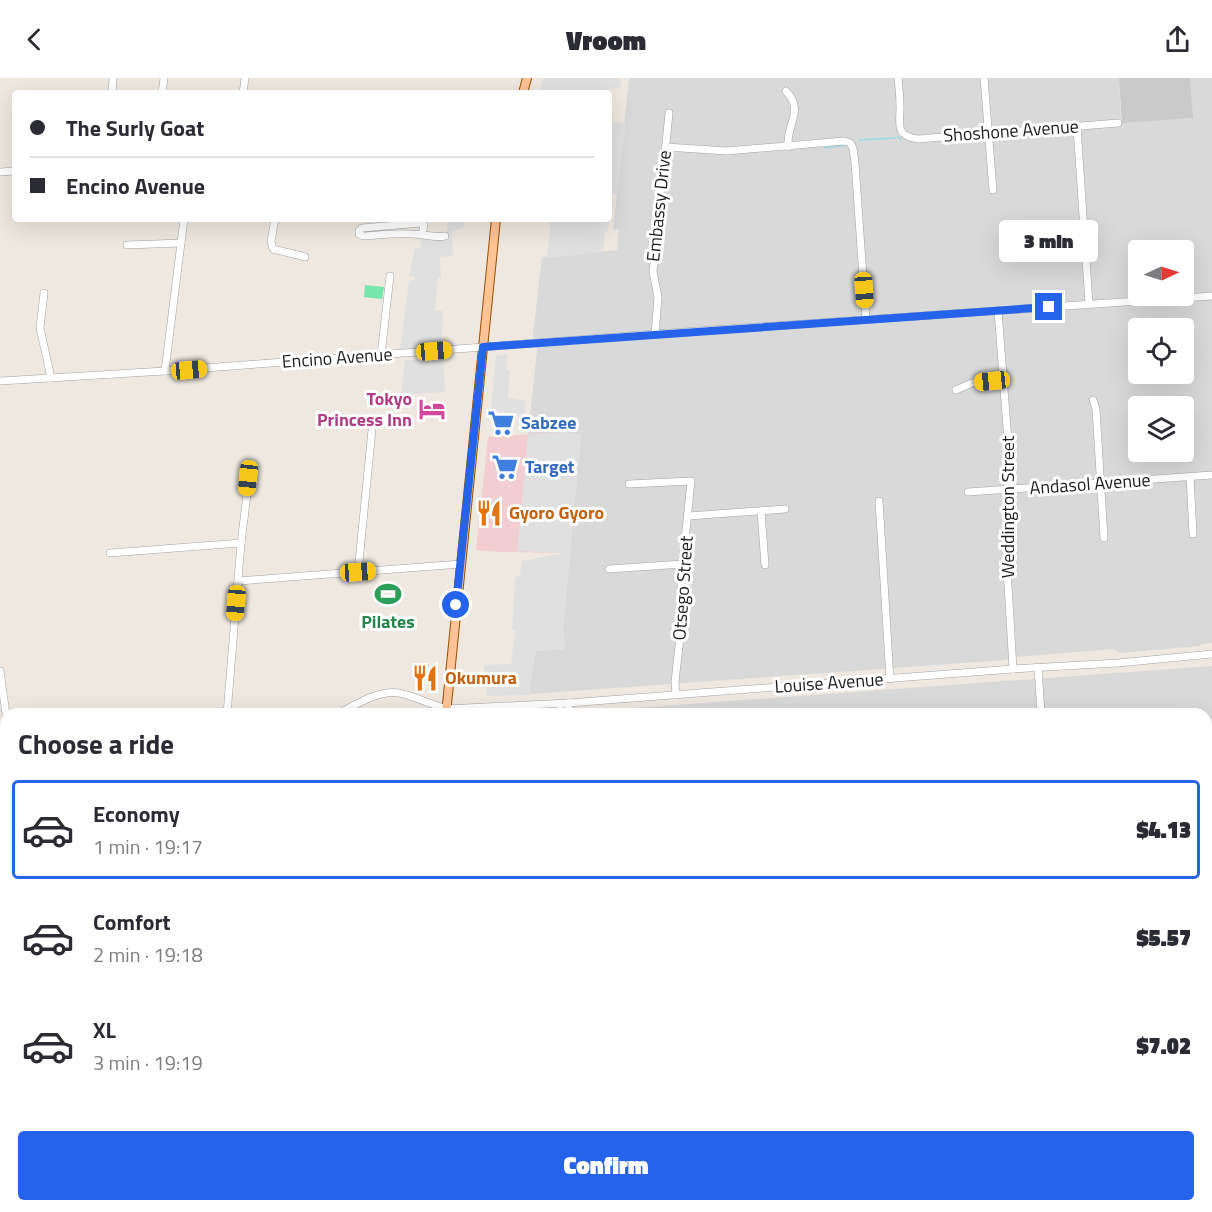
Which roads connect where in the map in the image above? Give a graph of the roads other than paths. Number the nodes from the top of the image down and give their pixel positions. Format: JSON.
{"nodes":[{"id":1,"x":898,"y":78,"type":"edge"},
{"id":2,"x":984,"y":78,"type":"edge"},
{"id":3,"x":786,"y":91,"type":"dead end"},
{"id":4,"x":669,"y":113,"type":"dead end"},
{"id":5,"x":1118,"y":123,"type":"dead end"},
{"id":6,"x":1077,"y":127,"type":"junction"},
{"id":7,"x":988,"y":133,"type":"junction"},
{"id":8,"x":666,"y":147,"type":"junction"},
{"id":9,"x":788,"y":147,"type":"junction"},
{"id":10,"x":993,"y":190,"type":"dead end"},
{"id":11,"x":184,"y":222,"type":"edge"},
{"id":12,"x":275,"y":222,"type":"edge"},
{"id":13,"x":496,"y":222,"type":"edge"},
{"id":14,"x":422,"y":235,"type":"junction"},
{"id":15,"x":445,"y":236,"type":"dead end"},
{"id":16,"x":181,"y":243,"type":"junction"},
{"id":17,"x":127,"y":245,"type":"dead end"},
{"id":18,"x":305,"y":257,"type":"dead end"},
{"id":19,"x":390,"y":276,"type":"dead end"},
{"id":20,"x":44,"y":294,"type":"dead end"},
{"id":21,"x":1212,"y":296,"type":"edge"},
{"id":22,"x":1089,"y":304,"type":"junction"},
{"id":23,"x":998,"y":311,"type":"junction"},
{"id":24,"x":866,"y":319,"type":"junction"},
{"id":25,"x":655,"y":334,"type":"junction"},
{"id":26,"x":483,"y":347,"type":"junction"},
{"id":27,"x":381,"y":355,"type":"junction"},
{"id":28,"x":165,"y":371,"type":"junction"},
{"id":29,"x":51,"y":378,"type":"junction"},
{"id":30,"x":1002,"y":380,"type":"junction"},
{"id":31,"x":0,"y":381,"type":"edge"},
{"id":32,"x":956,"y":390,"type":"dead end"},
{"id":33,"x":1093,"y":400,"type":"dead end"},
{"id":34,"x":372,"y":430,"type":"dead end"},
{"id":35,"x":250,"y":471,"type":"dead end"},
{"id":36,"x":1212,"y":475,"type":"edge"},
{"id":37,"x":1190,"y":477,"type":"junction"},
{"id":38,"x":1100,"y":483,"type":"junction"},
{"id":39,"x":629,"y":484,"type":"dead end"},
{"id":40,"x":1010,"y":490,"type":"junction"},
{"id":41,"x":968,"y":492,"type":"dead end"},
{"id":42,"x":879,"y":501,"type":"dead end"},
{"id":43,"x":785,"y":509,"type":"dead end"},
{"id":44,"x":761,"y":511,"type":"junction"},
{"id":45,"x":688,"y":516,"type":"junction"},
{"id":46,"x":1194,"y":534,"type":"dead end"},
{"id":47,"x":1104,"y":538,"type":"dead end"},
{"id":48,"x":241,"y":543,"type":"junction"},
{"id":49,"x":110,"y":553,"type":"dead end"},
{"id":50,"x":461,"y":564,"type":"junction"},
{"id":51,"x":683,"y":564,"type":"junction"},
{"id":52,"x":765,"y":565,"type":"dead end"},
{"id":53,"x":609,"y":569,"type":"dead end"},
{"id":54,"x":358,"y":572,"type":"junction"},
{"id":55,"x":238,"y":580,"type":"junction"},
{"id":56,"x":1212,"y":654,"type":"edge"},
{"id":57,"x":1038,"y":667,"type":"junction"},
{"id":58,"x":1013,"y":669,"type":"junction"},
{"id":59,"x":0,"y":671,"type":"edge"},
{"id":60,"x":890,"y":679,"type":"junction"},
{"id":61,"x":676,"y":695,"type":"junction"},
{"id":62,"x":564,"y":703,"type":"junction"},
{"id":63,"x":5,"y":708,"type":"edge"},
{"id":64,"x":227,"y":708,"type":"edge"},
{"id":65,"x":349,"y":708,"type":"edge"},
{"id":66,"x":438,"y":708,"type":"edge"},
{"id":67,"x":446,"y":708,"type":"edge"},
{"id":68,"x":490,"y":708,"type":"edge"},
{"id":69,"x":563,"y":708,"type":"edge"},
{"id":70,"x":566,"y":708,"type":"edge"},
{"id":71,"x":1041,"y":708,"type":"edge"}],
"edges":[{"from":1,"to":7,"type":"street","name":"Shoshone Avenue"},
{"from":2,"to":7,"type":"street"},
{"from":3,"to":9,"type":"street"},
{"from":4,"to":8,"type":"street","name":"Embassy Drive"},
{"from":5,"to":6,"type":"street","name":"Shoshone Avenue"},
{"from":6,"to":7,"type":"street","name":"Shoshone Avenue"},
{"from":6,"to":22,"type":"street"},
{"from":7,"to":10,"type":"street"},
{"from":8,"to":9,"type":"street"},
{"from":8,"to":25,"type":"street","name":"Embassy Drive"},
{"from":9,"to":24,"type":"street"},
{"from":11,"to":16,"type":"street"},
{"from":12,"to":18,"type":"street"},
{"from":13,"to":26,"type":"main road"},
{"from":14,"to":14,"type":"street"},
{"from":14,"to":15,"type":"street"},
{"from":16,"to":17,"type":"street"},
{"from":16,"to":28,"type":"street"},
{"from":19,"to":27,"type":"street"},
{"from":20,"to":29,"type":"street"},
{"from":21,"to":22,"type":"street","name":"Encino Avenue"},
{"from":22,"to":23,"type":"street","name":"Encino Avenue"},
{"from":23,"to":24,"type":"street","name":"Encino Avenue"},
{"from":23,"to":30,"type":"street","name":"Weddington Street"},
{"from":24,"to":25,"type":"street","name":"Encino Avenue"},
{"from":25,"to":26,"type":"street","name":"Encino Avenue"},
{"from":26,"to":27,"type":"street","name":"Encino Avenue"},
{"from":26,"to":50,"type":"main road"},
{"from":27,"to":28,"type":"street","name":"Encino Avenue"},
{"from":28,"to":29,"type":"street","name":"Encino Avenue"},
{"from":29,"to":31,"type":"street","name":"Encino Avenue"},
{"from":30,"to":32,"type":"street"},
{"from":30,"to":40,"type":"street","name":"Weddington Street"},
{"from":33,"to":38,"type":"street"},
{"from":34,"to":54,"type":"street"},
{"from":35,"to":48,"type":"street"},
{"from":36,"to":37,"type":"street","name":"Andasol Avenue"},
{"from":37,"to":38,"type":"street","name":"Andasol Avenue"},
{"from":37,"to":46,"type":"street"},
{"from":38,"to":40,"type":"street","name":"Andasol Avenue"},
{"from":38,"to":47,"type":"street"},
{"from":39,"to":45,"type":"street","name":"Otsego Street"},
{"from":40,"to":41,"type":"street","name":"Andasol Avenue"},
{"from":40,"to":58,"type":"street","name":"Weddington Street"},
{"from":42,"to":60,"type":"street"},
{"from":43,"to":44,"type":"street"},
{"from":44,"to":45,"type":"street"},
{"from":44,"to":52,"type":"street"},
{"from":45,"to":51,"type":"street","name":"Otsego Street"},
{"from":48,"to":49,"type":"street"},
{"from":48,"to":55,"type":"street"},
{"from":50,"to":54,"type":"street"},
{"from":50,"to":67,"type":"main road"},
{"from":51,"to":53,"type":"street"},
{"from":51,"to":61,"type":"street","name":"Otsego Street"},
{"from":54,"to":55,"type":"street"},
{"from":55,"to":64,"type":"street"},
{"from":56,"to":57,"type":"street","name":"Louise Avenue"},
{"from":57,"to":58,"type":"street","name":"Louise Avenue"},
{"from":57,"to":71,"type":"street"},
{"from":58,"to":60,"type":"street","name":"Louise Avenue"},
{"from":59,"to":63,"type":"street"},
{"from":60,"to":61,"type":"street","name":"Louise Avenue"},
{"from":61,"to":62,"type":"street","name":"Louise Avenue"},
{"from":62,"to":68,"type":"street","name":"Louise Avenue"},
{"from":62,"to":69,"type":"street"},
{"from":62,"to":70,"type":"street"},
{"from":65,"to":66,"type":"street","name":"Louise Avenue"}]}
